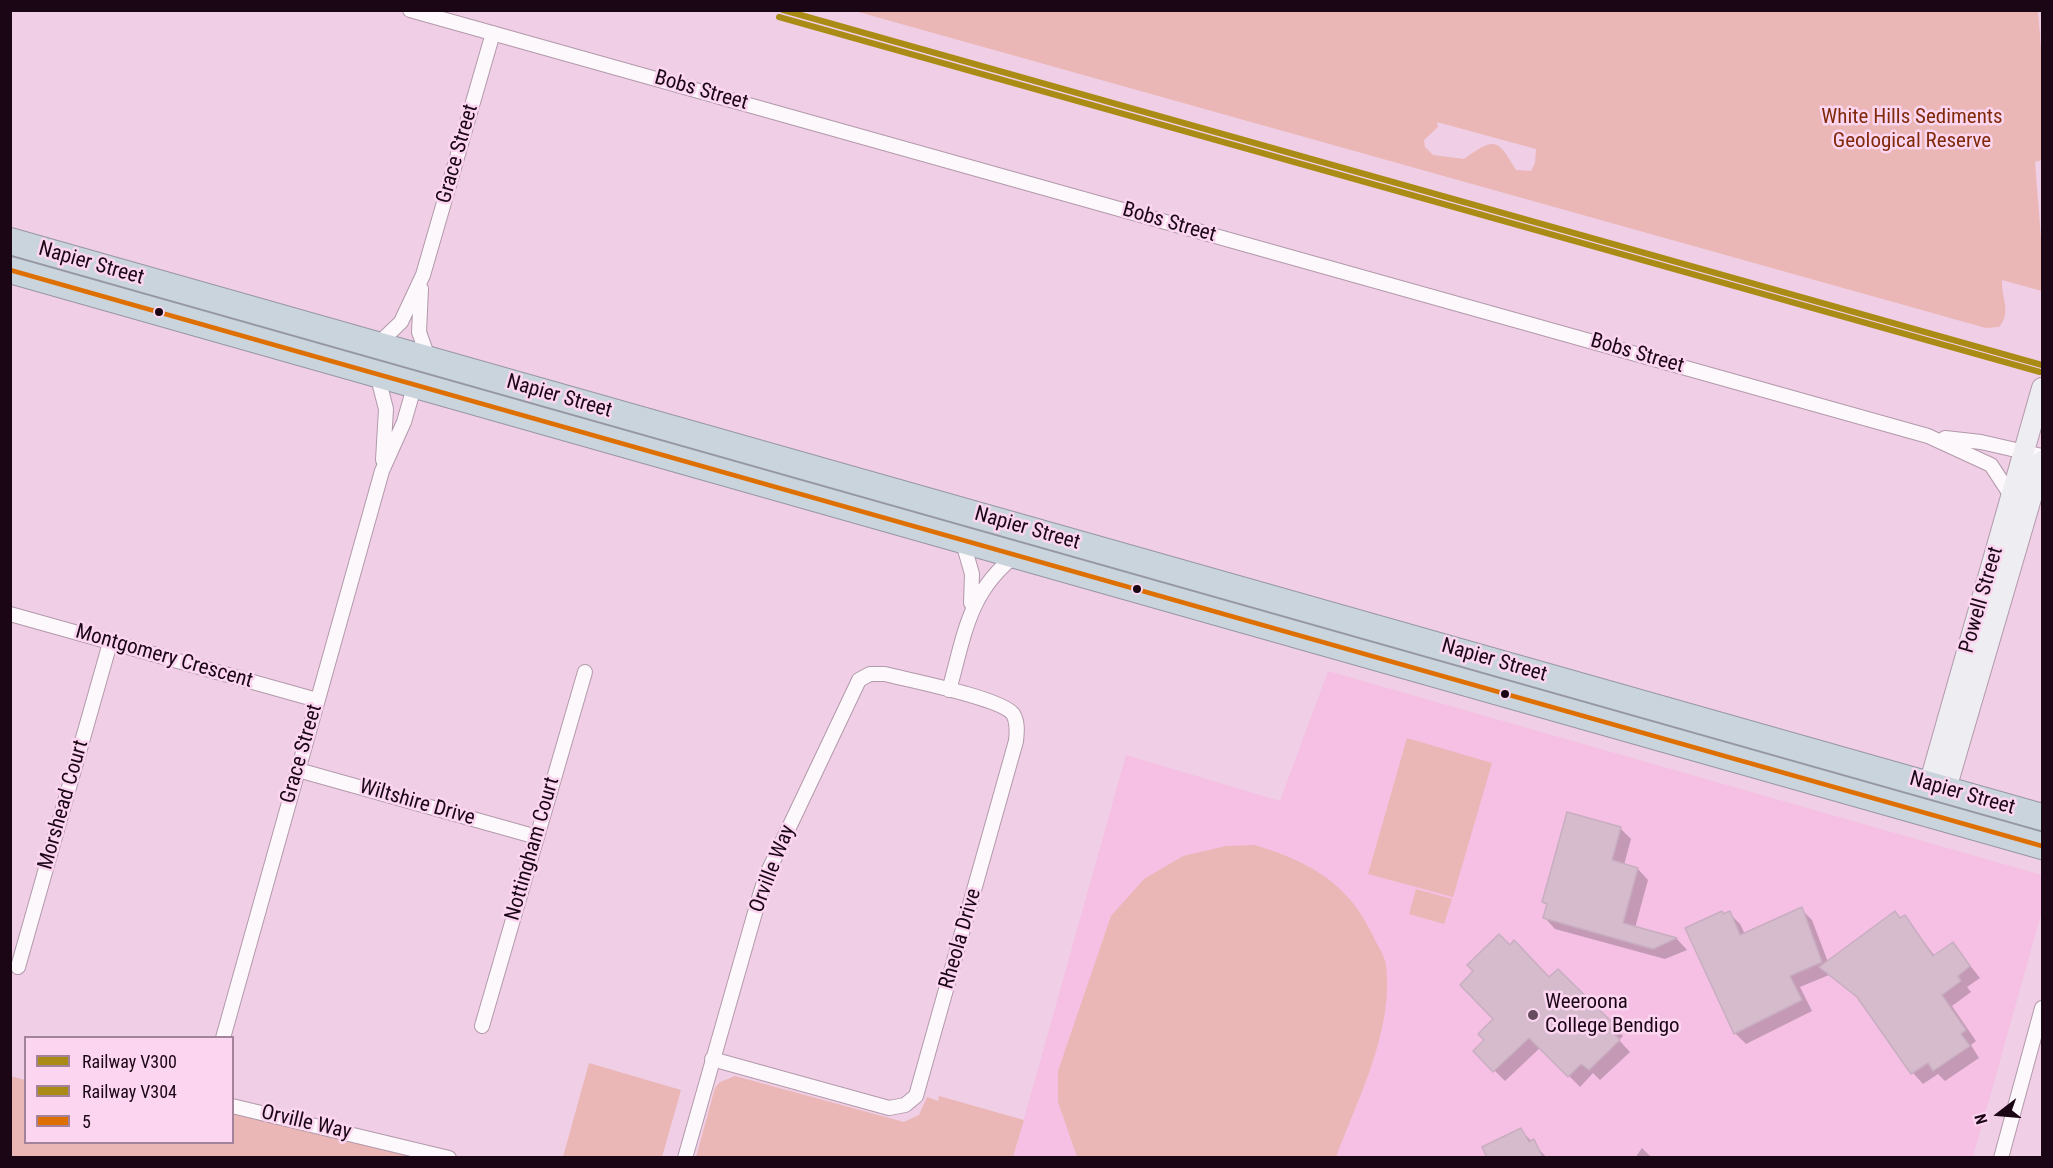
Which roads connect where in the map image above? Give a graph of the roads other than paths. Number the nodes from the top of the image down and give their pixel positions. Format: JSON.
{"nodes":[{"id":1,"x":410,"y":10,"type":"edge"},
{"id":2,"x":493,"y":33,"type":"junction"},
{"id":3,"x":10,"y":241,"type":"edge"},
{"id":4,"x":10,"y":270,"type":"edge"},
{"id":5,"x":423,"y":275,"type":"junction"},
{"id":6,"x":156,"y":283,"type":"junction"},
{"id":7,"x":250,"y":309,"type":"junction"},
{"id":8,"x":377,"y":345,"type":"junction"},
{"id":9,"x":301,"y":353,"type":"junction"},
{"id":10,"x":429,"y":360,"type":"junction"},
{"id":11,"x":377,"y":374,"type":"junction"},
{"id":12,"x":415,"y":384,"type":"junction"},
{"id":13,"x":2043,"y":388,"type":"edge"},
{"id":14,"x":1928,"y":436,"type":"junction"},
{"id":15,"x":2035,"y":466,"type":"edge"},
{"id":16,"x":382,"y":471,"type":"junction"},
{"id":17,"x":2012,"y":497,"type":"junction"},
{"id":18,"x":1003,"y":522,"type":"junction"},
{"id":19,"x":962,"y":539,"type":"junction"},
{"id":20,"x":1017,"y":554,"type":"junction"},
{"id":21,"x":1129,"y":586,"type":"junction"},
{"id":22,"x":10,"y":614,"type":"edge"},
{"id":23,"x":970,"y":617,"type":"junction"},
{"id":24,"x":110,"y":642,"type":"junction"},
{"id":25,"x":585,"y":672,"type":"dead end"},
{"id":26,"x":949,"y":690,"type":"junction"},
{"id":27,"x":317,"y":700,"type":"junction"},
{"id":28,"x":298,"y":770,"type":"junction"},
{"id":29,"x":1938,"y":787,"type":"junction"},
{"id":30,"x":1931,"y":814,"type":"junction"},
{"id":31,"x":2043,"y":817,"type":"edge"},
{"id":32,"x":537,"y":837,"type":"junction"},
{"id":33,"x":2043,"y":846,"type":"edge"},
{"id":34,"x":18,"y":967,"type":"dead end"},
{"id":35,"x":2043,"y":1008,"type":"edge"},
{"id":36,"x":482,"y":1026,"type":"dead end"},
{"id":37,"x":224,"y":1036,"type":"edge"},
{"id":38,"x":712,"y":1059,"type":"junction"},
{"id":39,"x":234,"y":1106,"type":"edge"},
{"id":40,"x":449,"y":1158,"type":"edge"},
{"id":41,"x":685,"y":1158,"type":"edge"},
{"id":42,"x":2001,"y":1158,"type":"edge"}],
"edges":[{"from":1,"to":2,"type":"street","name":"Bobs Street"},
{"from":2,"to":5,"type":"street","name":"Grace Street"},
{"from":2,"to":14,"type":"street","name":"Bobs Street"},
{"from":3,"to":6,"type":"highway","name":"Napier Street"},
{"from":4,"to":9,"type":"highway","name":"Napier Street"},
{"from":5,"to":8,"type":"street","name":"Grace Street"},
{"from":5,"to":10,"type":"street","name":"Grace Street"},
{"from":6,"to":7,"type":"highway","name":"Napier Street"},
{"from":6,"to":9,"type":"highway"},
{"from":7,"to":8,"type":"highway","name":"Napier Street"},
{"from":7,"to":12,"type":"highway"},
{"from":8,"to":10,"type":"highway","name":"Napier Street"},
{"from":9,"to":11,"type":"highway","name":"Napier Street"},
{"from":10,"to":18,"type":"highway","name":"Napier Street"},
{"from":11,"to":12,"type":"highway","name":"Napier Street"},
{"from":11,"to":16,"type":"street","name":"Grace Street"},
{"from":12,"to":16,"type":"street","name":"Grace Street"},
{"from":12,"to":19,"type":"highway","name":"Napier Street"},
{"from":13,"to":15,"type":"street","name":"Powell Street"},
{"from":14,"to":15,"type":"street","name":"Bobs Street"},
{"from":14,"to":17,"type":"street","name":"Bobs Street"},
{"from":15,"to":17,"type":"street","name":"Powell Street"},
{"from":15,"to":29,"type":"street","name":"Powell Street"},
{"from":16,"to":27,"type":"street","name":"Grace Street"},
{"from":17,"to":29,"type":"street","name":"Powell Street"},
{"from":18,"to":21,"type":"highway"},
{"from":18,"to":29,"type":"highway","name":"Napier Street"},
{"from":19,"to":20,"type":"highway","name":"Napier Street"},
{"from":19,"to":23,"type":"street"},
{"from":20,"to":21,"type":"highway","name":"Napier Street"},
{"from":20,"to":23,"type":"street"},
{"from":21,"to":30,"type":"highway","name":"Napier Street"},
{"from":22,"to":24,"type":"street","name":"Montgomery Crescent"},
{"from":23,"to":26,"type":"street"},
{"from":24,"to":27,"type":"street","name":"Montgomery Crescent"},
{"from":24,"to":34,"type":"street","name":"Morshead Court"},
{"from":25,"to":32,"type":"street","name":"Nottingham Court"},
{"from":26,"to":38,"type":"street","name":"Orville Way"},
{"from":26,"to":38,"type":"street","name":"Rheola Drive"},
{"from":27,"to":28,"type":"street","name":"Grace Street"},
{"from":28,"to":32,"type":"street","name":"Wiltshire Drive"},
{"from":28,"to":37,"type":"street","name":"Grace Street"},
{"from":29,"to":30,"type":"highway","name":"Powell Street"},
{"from":29,"to":31,"type":"highway","name":"Napier Street"},
{"from":30,"to":33,"type":"highway","name":"Napier Street"},
{"from":32,"to":36,"type":"street","name":"Nottingham Court"},
{"from":35,"to":42,"type":"street"},
{"from":38,"to":41,"type":"street","name":"Orville Way"},
{"from":39,"to":40,"type":"street","name":"Orville Way"}]}
